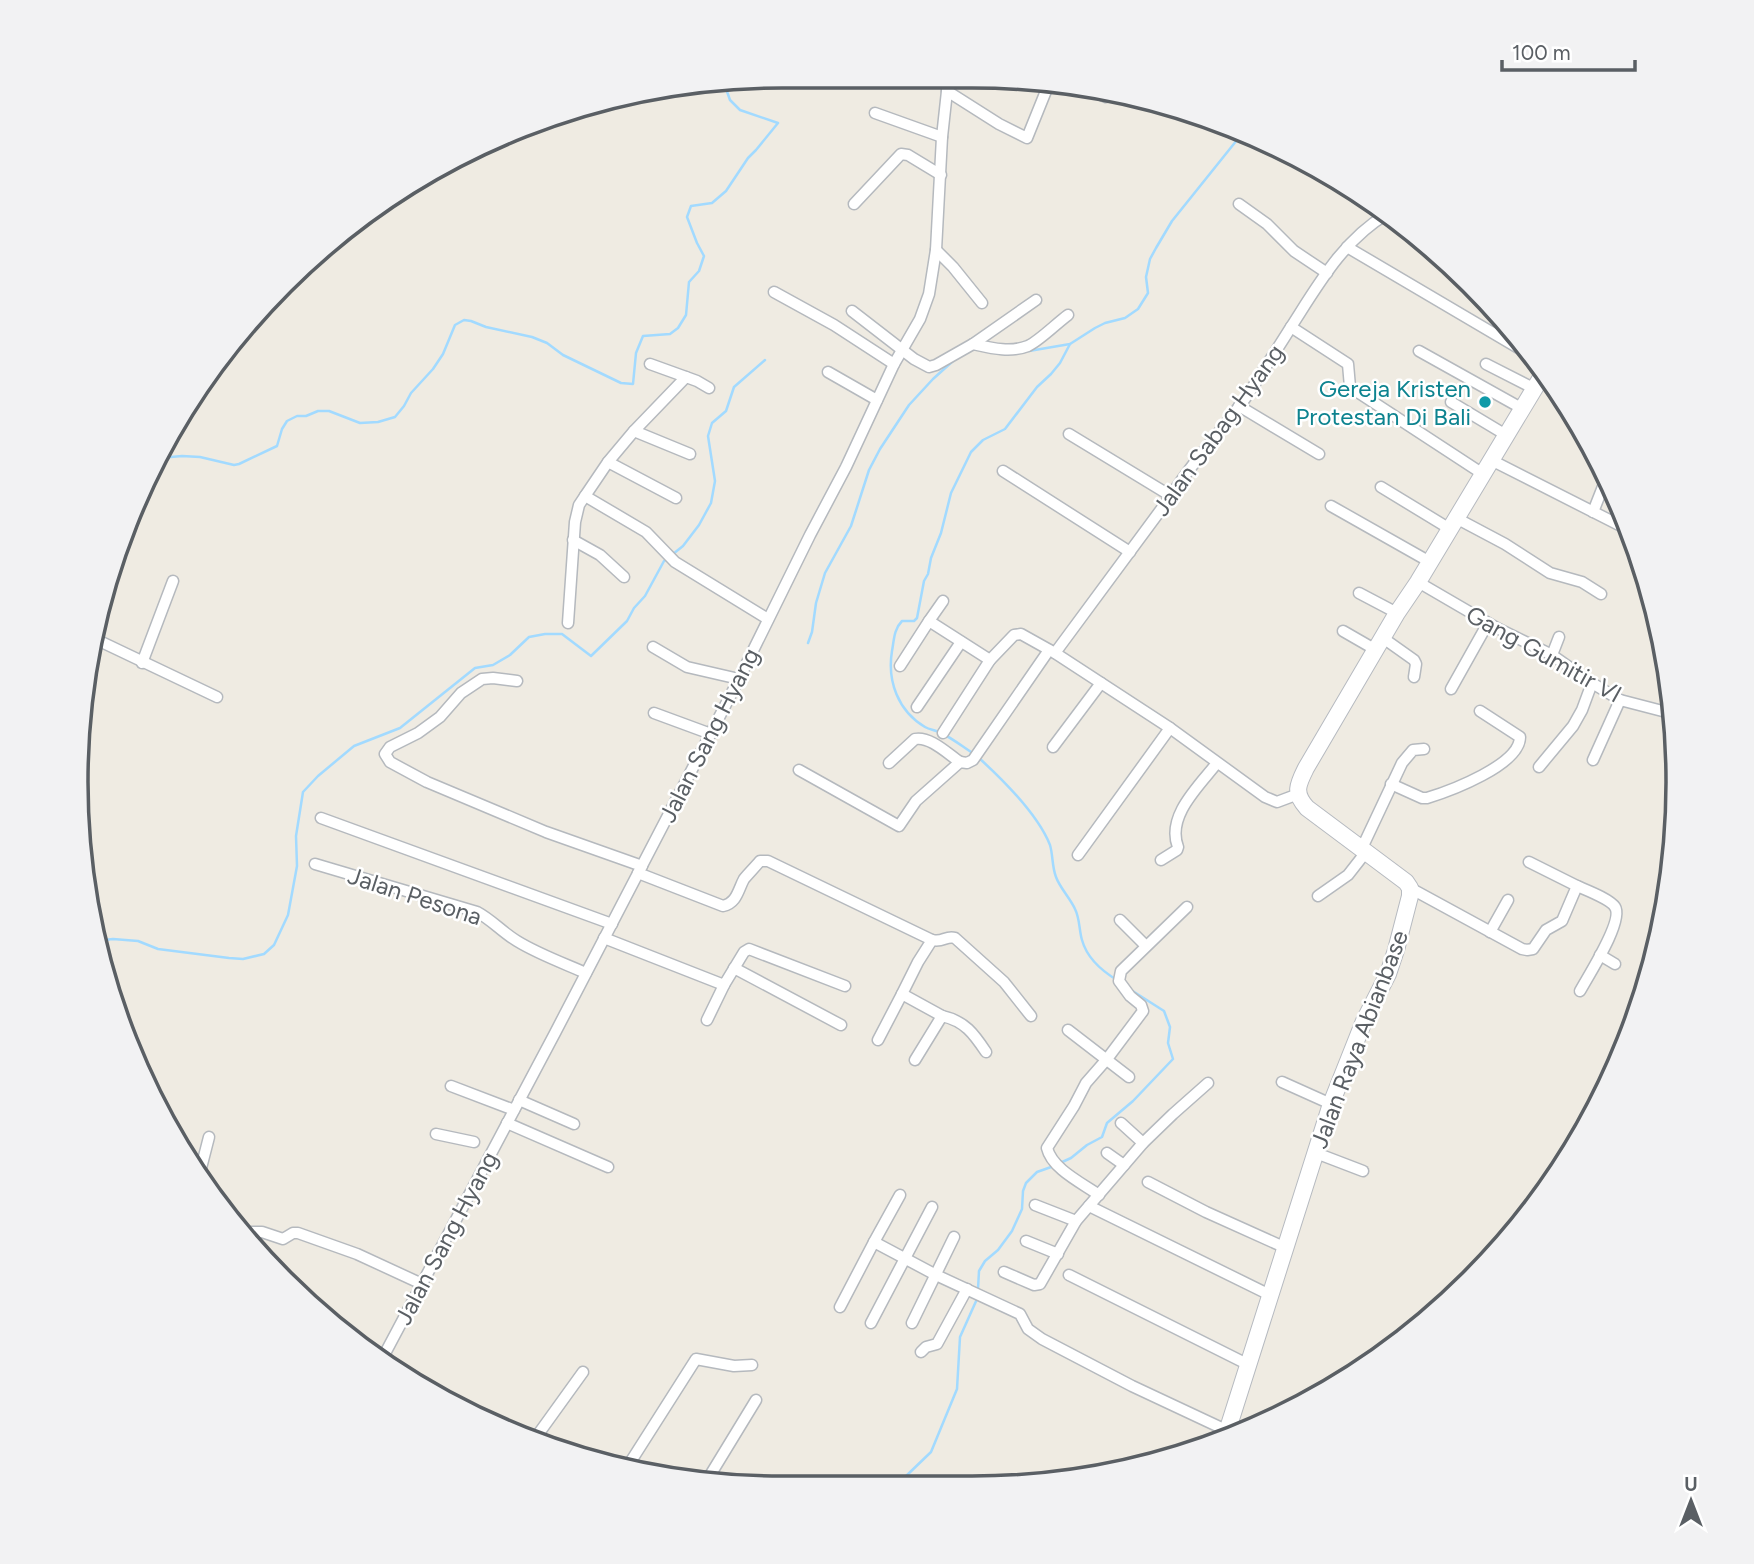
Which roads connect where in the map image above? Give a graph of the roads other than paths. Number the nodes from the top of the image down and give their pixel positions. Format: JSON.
{"nodes":[{"id":1,"x":947,"y":88,"type":"edge"},
{"id":2,"x":950,"y":88,"type":"edge"},
{"id":3,"x":1046,"y":92,"type":"edge"},
{"id":4,"x":875,"y":113,"type":"dead end"},
{"id":5,"x":942,"y":137,"type":"junction"},
{"id":6,"x":940,"y":176,"type":"junction"},
{"id":7,"x":854,"y":204,"type":"dead end"},
{"id":8,"x":1239,"y":204,"type":"dead end"},
{"id":9,"x":1378,"y":219,"type":"edge"},
{"id":10,"x":1347,"y":247,"type":"junction"},
{"id":11,"x":936,"y":250,"type":"junction"},
{"id":12,"x":1327,"y":272,"type":"junction"},
{"id":13,"x":774,"y":292,"type":"dead end"},
{"id":14,"x":1036,"y":300,"type":"dead end"},
{"id":15,"x":982,"y":303,"type":"dead end"},
{"id":16,"x":852,"y":311,"type":"dead end"},
{"id":17,"x":1068,"y":315,"type":"dead end"},
{"id":18,"x":1292,"y":327,"type":"junction"},
{"id":19,"x":1510,"y":343,"type":"edge"},
{"id":20,"x":973,"y":344,"type":"junction"},
{"id":21,"x":903,"y":349,"type":"junction"},
{"id":22,"x":1419,"y":351,"type":"dead end"},
{"id":23,"x":650,"y":364,"type":"dead end"},
{"id":24,"x":894,"y":364,"type":"junction"},
{"id":25,"x":1486,"y":364,"type":"dead end"},
{"id":26,"x":828,"y":372,"type":"dead end"},
{"id":27,"x":686,"y":377,"type":"junction"},
{"id":28,"x":1539,"y":382,"type":"edge"},
{"id":29,"x":709,"y":388,"type":"dead end"},
{"id":30,"x":1535,"y":389,"type":"junction"},
{"id":31,"x":877,"y":400,"type":"junction"},
{"id":32,"x":1451,"y":402,"type":"dead end"},
{"id":33,"x":1239,"y":407,"type":"junction"},
{"id":34,"x":1523,"y":409,"type":"junction"},
{"id":35,"x":634,"y":431,"type":"junction"},
{"id":36,"x":1069,"y":434,"type":"dead end"},
{"id":37,"x":1507,"y":435,"type":"junction"},
{"id":38,"x":690,"y":454,"type":"dead end"},
{"id":39,"x":1319,"y":454,"type":"dead end"},
{"id":40,"x":608,"y":462,"type":"junction"},
{"id":41,"x":1487,"y":467,"type":"junction"},
{"id":42,"x":1003,"y":471,"type":"dead end"},
{"id":43,"x":1381,"y":487,"type":"dead end"},
{"id":44,"x":1602,"y":490,"type":"edge"},
{"id":45,"x":585,"y":496,"type":"junction"},
{"id":46,"x":1171,"y":496,"type":"junction"},
{"id":47,"x":676,"y":498,"type":"dead end"},
{"id":48,"x":1331,"y":506,"type":"dead end"},
{"id":49,"x":1593,"y":512,"type":"junction"},
{"id":50,"x":1453,"y":523,"type":"junction"},
{"id":51,"x":1617,"y":524,"type":"edge"},
{"id":52,"x":573,"y":540,"type":"junction"},
{"id":53,"x":1130,"y":552,"type":"junction"},
{"id":54,"x":1430,"y":562,"type":"junction"},
{"id":55,"x":624,"y":577,"type":"dead end"},
{"id":56,"x":173,"y":581,"type":"dead end"},
{"id":57,"x":1418,"y":582,"type":"junction"},
{"id":58,"x":1359,"y":593,"type":"dead end"},
{"id":59,"x":1601,"y":594,"type":"dead end"},
{"id":60,"x":943,"y":601,"type":"dead end"},
{"id":61,"x":1398,"y":613,"type":"junction"},
{"id":62,"x":768,"y":619,"type":"junction"},
{"id":63,"x":929,"y":621,"type":"junction"},
{"id":64,"x":568,"y":623,"type":"dead end"},
{"id":65,"x":1488,"y":623,"type":"junction"},
{"id":66,"x":1343,"y":631,"type":"dead end"},
{"id":67,"x":1559,"y":637,"type":"dead end"},
{"id":68,"x":961,"y":642,"type":"junction"},
{"id":69,"x":102,"y":643,"type":"edge"},
{"id":70,"x":1379,"y":644,"type":"junction"},
{"id":71,"x":653,"y":647,"type":"dead end"},
{"id":72,"x":1052,"y":651,"type":"junction"},
{"id":73,"x":1552,"y":654,"type":"junction"},
{"id":74,"x":990,"y":660,"type":"junction"},
{"id":75,"x":142,"y":663,"type":"junction"},
{"id":76,"x":900,"y":666,"type":"dead end"},
{"id":77,"x":1414,"y":677,"type":"dead end"},
{"id":78,"x":739,"y":679,"type":"junction"},
{"id":79,"x":517,"y":681,"type":"dead end"},
{"id":80,"x":1101,"y":683,"type":"junction"},
{"id":81,"x":1592,"y":683,"type":"junction"},
{"id":82,"x":1451,"y":689,"type":"dead end"},
{"id":83,"x":217,"y":697,"type":"dead end"},
{"id":84,"x":1620,"y":700,"type":"junction"},
{"id":85,"x":917,"y":707,"type":"dead end"},
{"id":86,"x":1480,"y":711,"type":"dead end"},
{"id":87,"x":1663,"y":711,"type":"edge"},
{"id":88,"x":654,"y":713,"type":"dead end"},
{"id":89,"x":1170,"y":728,"type":"junction"},
{"id":90,"x":943,"y":733,"type":"dead end"},
{"id":91,"x":711,"y":734,"type":"junction"},
{"id":92,"x":1053,"y":747,"type":"dead end"},
{"id":93,"x":1424,"y":749,"type":"dead end"},
{"id":94,"x":1593,"y":760,"type":"dead end"},
{"id":95,"x":960,"y":762,"type":"junction"},
{"id":96,"x":1217,"y":763,"type":"junction"},
{"id":97,"x":889,"y":764,"type":"dead end"},
{"id":98,"x":1539,"y":767,"type":"dead end"},
{"id":99,"x":799,"y":770,"type":"dead end"},
{"id":100,"x":1391,"y":784,"type":"junction"},
{"id":101,"x":1299,"y":795,"type":"junction"},
{"id":102,"x":321,"y":818,"type":"dead end"},
{"id":103,"x":1364,"y":850,"type":"junction"},
{"id":104,"x":1078,"y":855,"type":"dead end"},
{"id":105,"x":1161,"y":860,"type":"dead end"},
{"id":106,"x":1530,"y":862,"type":"dead end"},
{"id":107,"x":316,"y":864,"type":"dead end"},
{"id":108,"x":640,"y":870,"type":"junction"},
{"id":109,"x":1577,"y":886,"type":"junction"},
{"id":110,"x":1410,"y":888,"type":"junction"},
{"id":111,"x":1318,"y":896,"type":"dead end"},
{"id":112,"x":1508,"y":900,"type":"dead end"},
{"id":113,"x":1186,"y":907,"type":"dead end"},
{"id":114,"x":1120,"y":920,"type":"dead end"},
{"id":115,"x":612,"y":924,"type":"junction"},
{"id":116,"x":1490,"y":932,"type":"junction"},
{"id":117,"x":604,"y":938,"type":"junction"},
{"id":118,"x":932,"y":940,"type":"junction"},
{"id":119,"x":1146,"y":946,"type":"junction"},
{"id":120,"x":1600,"y":955,"type":"junction"},
{"id":121,"x":1615,"y":964,"type":"dead end"},
{"id":122,"x":734,"y":968,"type":"junction"},
{"id":123,"x":586,"y":973,"type":"junction"},
{"id":124,"x":723,"y":985,"type":"junction"},
{"id":125,"x":845,"y":986,"type":"dead end"},
{"id":126,"x":1580,"y":990,"type":"dead end"},
{"id":127,"x":902,"y":994,"type":"junction"},
{"id":128,"x":942,"y":1016,"type":"junction"},
{"id":129,"x":1031,"y":1016,"type":"dead end"},
{"id":130,"x":707,"y":1020,"type":"dead end"},
{"id":131,"x":841,"y":1026,"type":"dead end"},
{"id":132,"x":1068,"y":1030,"type":"dead end"},
{"id":133,"x":878,"y":1040,"type":"dead end"},
{"id":134,"x":986,"y":1052,"type":"dead end"},
{"id":135,"x":1107,"y":1059,"type":"junction"},
{"id":136,"x":915,"y":1060,"type":"dead end"},
{"id":137,"x":1129,"y":1077,"type":"dead end"},
{"id":138,"x":1282,"y":1082,"type":"dead end"},
{"id":139,"x":1208,"y":1083,"type":"dead end"},
{"id":140,"x":451,"y":1086,"type":"dead end"},
{"id":141,"x":1331,"y":1104,"type":"junction"},
{"id":142,"x":517,"y":1105,"type":"junction"},
{"id":143,"x":507,"y":1123,"type":"junction"},
{"id":144,"x":1121,"y":1123,"type":"dead end"},
{"id":145,"x":574,"y":1124,"type":"dead end"},
{"id":146,"x":436,"y":1134,"type":"dead end"},
{"id":147,"x":209,"y":1138,"type":"dead end"},
{"id":148,"x":474,"y":1142,"type":"dead end"},
{"id":149,"x":1143,"y":1143,"type":"junction"},
{"id":150,"x":1107,"y":1153,"type":"dead end"},
{"id":151,"x":1316,"y":1153,"type":"junction"},
{"id":152,"x":202,"y":1163,"type":"edge"},
{"id":153,"x":1124,"y":1165,"type":"junction"},
{"id":154,"x":608,"y":1167,"type":"dead end"},
{"id":155,"x":1363,"y":1171,"type":"dead end"},
{"id":156,"x":1148,"y":1182,"type":"dead end"},
{"id":157,"x":900,"y":1195,"type":"dead end"},
{"id":158,"x":1099,"y":1195,"type":"junction"},
{"id":159,"x":1035,"y":1205,"type":"dead end"},
{"id":160,"x":1089,"y":1206,"type":"junction"},
{"id":161,"x":932,"y":1207,"type":"dead end"},
{"id":162,"x":1076,"y":1221,"type":"junction"},
{"id":163,"x":253,"y":1232,"type":"edge"},
{"id":164,"x":954,"y":1237,"type":"dead end"},
{"id":165,"x":1026,"y":1241,"type":"dead end"},
{"id":166,"x":874,"y":1242,"type":"junction"},
{"id":167,"x":1286,"y":1248,"type":"junction"},
{"id":168,"x":1058,"y":1254,"type":"junction"},
{"id":169,"x":905,"y":1259,"type":"junction"},
{"id":170,"x":1004,"y":1272,"type":"dead end"},
{"id":171,"x":936,"y":1275,"type":"junction"},
{"id":172,"x":1069,"y":1275,"type":"dead end"},
{"id":173,"x":422,"y":1284,"type":"junction"},
{"id":174,"x":968,"y":1290,"type":"junction"},
{"id":175,"x":1272,"y":1296,"type":"junction"},
{"id":176,"x":840,"y":1307,"type":"dead end"},
{"id":177,"x":871,"y":1323,"type":"dead end"},
{"id":178,"x":912,"y":1323,"type":"dead end"},
{"id":179,"x":387,"y":1352,"type":"edge"},
{"id":180,"x":921,"y":1352,"type":"dead end"},
{"id":181,"x":751,"y":1364,"type":"dead end"},
{"id":182,"x":1249,"y":1365,"type":"junction"},
{"id":183,"x":583,"y":1372,"type":"dead end"},
{"id":184,"x":756,"y":1400,"type":"dead end"},
{"id":185,"x":1229,"y":1427,"type":"edge"},
{"id":186,"x":1220,"y":1431,"type":"edge"},
{"id":187,"x":539,"y":1433,"type":"edge"},
{"id":188,"x":632,"y":1460,"type":"edge"},
{"id":189,"x":712,"y":1473,"type":"edge"}],
"edges":[{"from":1,"to":5,"type":"street","name":"Jalan Sang Hyang"},
{"from":2,"to":3,"type":"street"},
{"from":4,"to":5,"type":"street"},
{"from":5,"to":6,"type":"street","name":"Jalan Sang Hyang"},
{"from":6,"to":7,"type":"street"},
{"from":6,"to":11,"type":"street","name":"Jalan Sang Hyang"},
{"from":8,"to":12,"type":"street"},
{"from":9,"to":10,"type":"street","name":"Jalan Sabag Hyang"},
{"from":10,"to":12,"type":"street","name":"Jalan Sabag Hyang"},
{"from":10,"to":19,"type":"street"},
{"from":11,"to":15,"type":"street"},
{"from":11,"to":21,"type":"street","name":"Jalan Sang Hyang"},
{"from":12,"to":18,"type":"street","name":"Jalan Sabag Hyang"},
{"from":13,"to":24,"type":"street"},
{"from":14,"to":20,"type":"street"},
{"from":16,"to":21,"type":"street"},
{"from":17,"to":20,"type":"street"},
{"from":18,"to":33,"type":"street","name":"Jalan Sabag Hyang"},
{"from":18,"to":41,"type":"street"},
{"from":20,"to":21,"type":"street"},
{"from":21,"to":24,"type":"street","name":"Jalan Sang Hyang"},
{"from":22,"to":34,"type":"street"},
{"from":23,"to":27,"type":"street"},
{"from":24,"to":31,"type":"street","name":"Jalan Sang Hyang"},
{"from":25,"to":30,"type":"street"},
{"from":26,"to":31,"type":"street"},
{"from":27,"to":29,"type":"street"},
{"from":27,"to":35,"type":"street"},
{"from":28,"to":30,"type":"main road"},
{"from":30,"to":34,"type":"main road"},
{"from":31,"to":62,"type":"street","name":"Jalan Sang Hyang"},
{"from":32,"to":37,"type":"street"},
{"from":33,"to":39,"type":"street"},
{"from":33,"to":46,"type":"street","name":"Jalan Sabag Hyang"},
{"from":34,"to":37,"type":"main road"},
{"from":35,"to":38,"type":"street"},
{"from":35,"to":40,"type":"street"},
{"from":36,"to":46,"type":"street"},
{"from":37,"to":41,"type":"main road"},
{"from":40,"to":45,"type":"street"},
{"from":40,"to":47,"type":"street"},
{"from":41,"to":49,"type":"street"},
{"from":41,"to":50,"type":"main road"},
{"from":42,"to":53,"type":"street"},
{"from":43,"to":50,"type":"street"},
{"from":44,"to":49,"type":"street"},
{"from":45,"to":52,"type":"street"},
{"from":45,"to":62,"type":"street"},
{"from":46,"to":53,"type":"street","name":"Jalan Sabag Hyang"},
{"from":48,"to":54,"type":"street"},
{"from":49,"to":51,"type":"street"},
{"from":50,"to":54,"type":"main road"},
{"from":50,"to":59,"type":"street"},
{"from":52,"to":55,"type":"street"},
{"from":52,"to":64,"type":"street"},
{"from":53,"to":72,"type":"street","name":"Jalan Sabag Hyang"},
{"from":54,"to":57,"type":"main road"},
{"from":56,"to":75,"type":"street"},
{"from":57,"to":61,"type":"main road"},
{"from":57,"to":65,"type":"street","name":"Gang Gumitir VI"},
{"from":58,"to":61,"type":"street"},
{"from":60,"to":63,"type":"street"},
{"from":61,"to":70,"type":"main road"},
{"from":62,"to":78,"type":"street","name":"Jalan Sang Hyang"},
{"from":63,"to":68,"type":"street"},
{"from":63,"to":76,"type":"street"},
{"from":65,"to":73,"type":"street","name":"Gang Gumitir VI"},
{"from":65,"to":82,"type":"street"},
{"from":66,"to":70,"type":"street"},
{"from":67,"to":73,"type":"street"},
{"from":68,"to":74,"type":"street"},
{"from":68,"to":85,"type":"street"},
{"from":69,"to":75,"type":"street"},
{"from":70,"to":77,"type":"street"},
{"from":70,"to":101,"type":"main road"},
{"from":71,"to":78,"type":"street"},
{"from":72,"to":74,"type":"street"},
{"from":72,"to":80,"type":"street"},
{"from":72,"to":95,"type":"street","name":"Jalan Sabag Hyang"},
{"from":73,"to":81,"type":"street","name":"Gang Gumitir VI"},
{"from":74,"to":90,"type":"street"},
{"from":75,"to":83,"type":"street"},
{"from":78,"to":91,"type":"street","name":"Jalan Sang Hyang"},
{"from":79,"to":108,"type":"street"},
{"from":80,"to":89,"type":"street"},
{"from":80,"to":92,"type":"street"},
{"from":81,"to":84,"type":"street","name":"Gang Gumitir VI"},
{"from":81,"to":98,"type":"street"},
{"from":84,"to":87,"type":"street","name":"Gang Gumitir VI"},
{"from":84,"to":94,"type":"street"},
{"from":86,"to":100,"type":"street"},
{"from":88,"to":91,"type":"street"},
{"from":89,"to":96,"type":"street"},
{"from":89,"to":104,"type":"street"},
{"from":91,"to":108,"type":"street","name":"Jalan Sang Hyang"},
{"from":93,"to":100,"type":"street"},
{"from":95,"to":97,"type":"street"},
{"from":95,"to":99,"type":"street","name":"Jalan Sabag Hyang"},
{"from":96,"to":101,"type":"street"},
{"from":96,"to":105,"type":"street"},
{"from":100,"to":103,"type":"street"},
{"from":101,"to":103,"type":"main road"},
{"from":102,"to":115,"type":"street"},
{"from":103,"to":110,"type":"main road"},
{"from":103,"to":111,"type":"street"},
{"from":106,"to":109,"type":"street"},
{"from":107,"to":123,"type":"street","name":"Jalan Pesona"},
{"from":108,"to":115,"type":"street","name":"Jalan Sang Hyang"},
{"from":108,"to":118,"type":"street"},
{"from":109,"to":116,"type":"street"},
{"from":109,"to":120,"type":"street"},
{"from":110,"to":116,"type":"street"},
{"from":110,"to":141,"type":"main road","name":"Jalan Raya Abianbase"},
{"from":112,"to":116,"type":"street"},
{"from":113,"to":119,"type":"street"},
{"from":114,"to":119,"type":"street"},
{"from":115,"to":117,"type":"street","name":"Jalan Sang Hyang"},
{"from":117,"to":123,"type":"street","name":"Jalan Sang Hyang"},
{"from":117,"to":124,"type":"street"},
{"from":118,"to":127,"type":"street"},
{"from":118,"to":129,"type":"street"},
{"from":119,"to":135,"type":"street"},
{"from":120,"to":121,"type":"street"},
{"from":120,"to":126,"type":"street"},
{"from":122,"to":124,"type":"street"},
{"from":122,"to":125,"type":"street"},
{"from":122,"to":131,"type":"street"},
{"from":123,"to":142,"type":"street","name":"Jalan Sang Hyang"},
{"from":124,"to":130,"type":"street"},
{"from":127,"to":128,"type":"street"},
{"from":127,"to":133,"type":"street"},
{"from":128,"to":134,"type":"street"},
{"from":128,"to":136,"type":"street"},
{"from":132,"to":135,"type":"street"},
{"from":135,"to":137,"type":"street"},
{"from":135,"to":158,"type":"street"},
{"from":138,"to":141,"type":"street"},
{"from":139,"to":149,"type":"street"},
{"from":140,"to":142,"type":"street"},
{"from":141,"to":151,"type":"main road","name":"Jalan Raya Abianbase"},
{"from":142,"to":143,"type":"street","name":"Jalan Sang Hyang"},
{"from":142,"to":145,"type":"street"},
{"from":143,"to":154,"type":"street"},
{"from":143,"to":173,"type":"street","name":"Jalan Sang Hyang"},
{"from":144,"to":149,"type":"street"},
{"from":146,"to":148,"type":"street"},
{"from":147,"to":152,"type":"street"},
{"from":149,"to":153,"type":"street"},
{"from":150,"to":153,"type":"street"},
{"from":151,"to":155,"type":"street"},
{"from":151,"to":167,"type":"main road","name":"Jalan Raya Abianbase"},
{"from":153,"to":158,"type":"street"},
{"from":156,"to":167,"type":"street"},
{"from":157,"to":166,"type":"street"},
{"from":158,"to":160,"type":"street"},
{"from":159,"to":162,"type":"street"},
{"from":160,"to":162,"type":"street"},
{"from":160,"to":175,"type":"street"},
{"from":161,"to":169,"type":"street"},
{"from":162,"to":168,"type":"street"},
{"from":163,"to":173,"type":"street"},
{"from":164,"to":171,"type":"street"},
{"from":165,"to":168,"type":"street"},
{"from":166,"to":169,"type":"street"},
{"from":166,"to":176,"type":"street"},
{"from":167,"to":175,"type":"main road","name":"Jalan Raya Abianbase"},
{"from":168,"to":170,"type":"street"},
{"from":169,"to":171,"type":"street"},
{"from":169,"to":177,"type":"street"},
{"from":171,"to":174,"type":"street"},
{"from":171,"to":178,"type":"street"},
{"from":172,"to":182,"type":"street"},
{"from":173,"to":179,"type":"street","name":"Jalan Sang Hyang"},
{"from":174,"to":180,"type":"street"},
{"from":174,"to":186,"type":"street"},
{"from":175,"to":182,"type":"main road","name":"Jalan Raya Abianbase"},
{"from":181,"to":188,"type":"street"},
{"from":182,"to":185,"type":"main road","name":"Jalan Raya Abianbase"},
{"from":183,"to":187,"type":"street"},
{"from":184,"to":189,"type":"street"}]}
